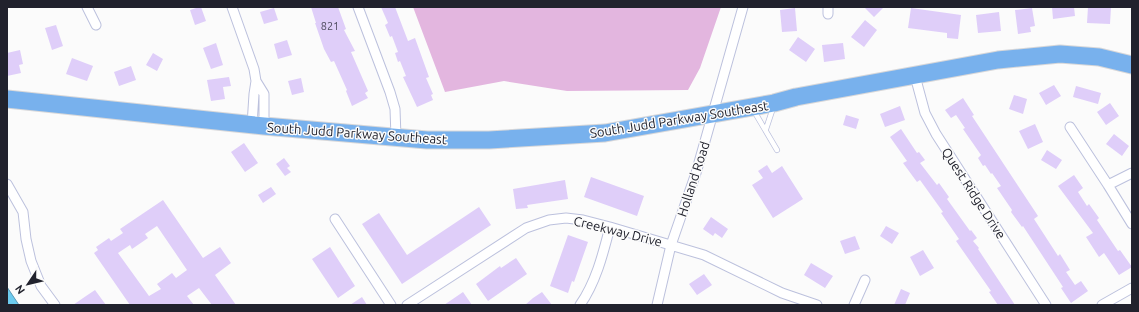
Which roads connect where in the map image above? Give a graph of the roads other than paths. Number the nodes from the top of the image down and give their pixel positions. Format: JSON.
{"nodes":[{"id":1,"x":87,"y":7,"type":"edge"},
{"id":2,"x":232,"y":7,"type":"edge"},
{"id":3,"x":358,"y":7,"type":"edge"},
{"id":4,"x":743,"y":7,"type":"edge"},
{"id":5,"x":96,"y":25,"type":"dead end"},
{"id":6,"x":1132,"y":65,"type":"edge"},
{"id":7,"x":915,"y":76,"type":"junction"},
{"id":8,"x":7,"y":98,"type":"edge"},
{"id":9,"x":774,"y":103,"type":"junction"},
{"id":10,"x":752,"y":107,"type":"junction"},
{"id":11,"x":713,"y":114,"type":"junction"},
{"id":12,"x":258,"y":126,"type":"junction"},
{"id":13,"x":1070,"y":127,"type":"dead end"},
{"id":14,"x":766,"y":129,"type":"junction"},
{"id":15,"x":396,"y":137,"type":"junction"},
{"id":16,"x":777,"y":150,"type":"dead end"},
{"id":17,"x":1132,"y":173,"type":"edge"},
{"id":18,"x":7,"y":184,"type":"edge"},
{"id":19,"x":1108,"y":185,"type":"junction"},
{"id":20,"x":335,"y":219,"type":"dead end"},
{"id":21,"x":1132,"y":224,"type":"edge"},
{"id":22,"x":610,"y":227,"type":"junction"},
{"id":23,"x":671,"y":245,"type":"junction"},
{"id":24,"x":865,"y":280,"type":"dead end"},
{"id":25,"x":1132,"y":288,"type":"edge"},
{"id":26,"x":55,"y":305,"type":"edge"},
{"id":27,"x":392,"y":305,"type":"edge"},
{"id":28,"x":407,"y":305,"type":"edge"},
{"id":29,"x":580,"y":305,"type":"edge"},
{"id":30,"x":657,"y":305,"type":"edge"},
{"id":31,"x":817,"y":305,"type":"edge"},
{"id":32,"x":854,"y":305,"type":"edge"},
{"id":33,"x":1046,"y":305,"type":"edge"},
{"id":34,"x":1102,"y":305,"type":"edge"}],
"edges":[{"from":1,"to":5,"type":"street"},
{"from":2,"to":12,"type":"street"},
{"from":3,"to":15,"type":"street"},
{"from":4,"to":11,"type":"street","name":"Holland Road"},
{"from":6,"to":7,"type":"highway","name":"South Judd Parkway Southeast"},
{"from":7,"to":9,"type":"highway","name":"South Judd Parkway Southeast"},
{"from":7,"to":33,"type":"street","name":"Quest Ridge Drive"},
{"from":8,"to":12,"type":"highway","name":"South Judd Parkway Southeast"},
{"from":9,"to":10,"type":"highway","name":"South Judd Parkway Southeast"},
{"from":9,"to":14,"type":"lane"},
{"from":10,"to":11,"type":"highway","name":"South Judd Parkway Southeast"},
{"from":10,"to":14,"type":"lane"},
{"from":11,"to":15,"type":"highway","name":"South Judd Parkway Southeast"},
{"from":11,"to":23,"type":"street","name":"Holland Road"},
{"from":12,"to":15,"type":"highway","name":"South Judd Parkway Southeast"},
{"from":13,"to":19,"type":"street"},
{"from":14,"to":16,"type":"lane"},
{"from":17,"to":19,"type":"street"},
{"from":18,"to":26,"type":"street"},
{"from":19,"to":21,"type":"street"},
{"from":20,"to":27,"type":"street"},
{"from":22,"to":23,"type":"street","name":"Creekway Drive"},
{"from":22,"to":28,"type":"street","name":"Creekway Drive"},
{"from":22,"to":29,"type":"street"},
{"from":23,"to":30,"type":"street","name":"Holland Road"},
{"from":23,"to":31,"type":"street","name":"Creekway Drive"},
{"from":24,"to":32,"type":"street"},
{"from":25,"to":34,"type":"street"}]}
